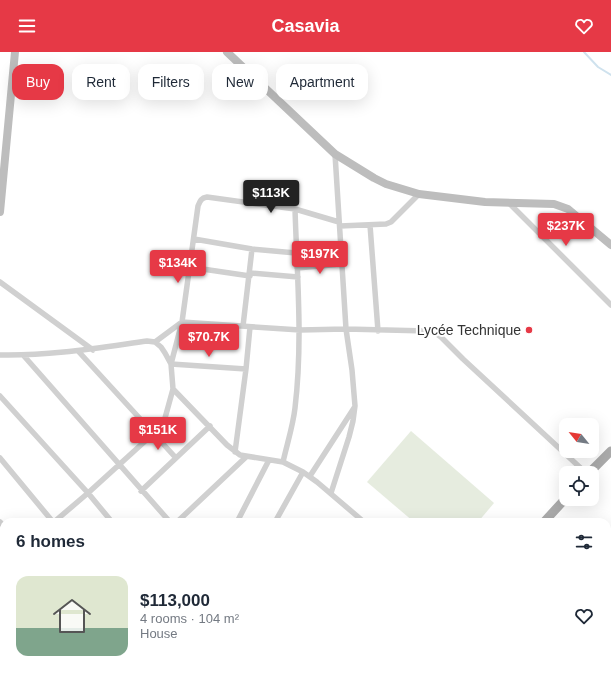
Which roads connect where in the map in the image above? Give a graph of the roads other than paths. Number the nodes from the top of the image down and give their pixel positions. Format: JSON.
{"nodes":[{"id":1,"x":15,"y":52,"type":"edge"},
{"id":2,"x":227,"y":52,"type":"edge"},
{"id":3,"x":336,"y":154,"type":"junction"},
{"id":4,"x":1,"y":182,"type":"edge"},
{"id":5,"x":419,"y":194,"type":"junction"},
{"id":6,"x":509,"y":202,"type":"junction"},
{"id":7,"x":295,"y":209,"type":"junction"},
{"id":8,"x":0,"y":212,"type":"edge"},
{"id":9,"x":339,"y":224,"type":"junction"},
{"id":10,"x":370,"y":225,"type":"junction"},
{"id":11,"x":194,"y":240,"type":"junction"},
{"id":12,"x":611,"y":245,"type":"edge"},
{"id":13,"x":252,"y":249,"type":"junction"},
{"id":14,"x":296,"y":253,"type":"junction"},
{"id":15,"x":342,"y":264,"type":"junction"},
{"id":16,"x":189,"y":267,"type":"junction"},
{"id":17,"x":297,"y":268,"type":"junction"},
{"id":18,"x":250,"y":275,"type":"junction"},
{"id":19,"x":298,"y":277,"type":"junction"},
{"id":20,"x":0,"y":282,"type":"edge"},
{"id":21,"x":611,"y":305,"type":"edge"},
{"id":22,"x":182,"y":322,"type":"junction"},
{"id":23,"x":243,"y":326,"type":"junction"},
{"id":24,"x":250,"y":327,"type":"junction"},
{"id":25,"x":346,"y":329,"type":"junction"},
{"id":26,"x":300,"y":330,"type":"junction"},
{"id":27,"x":378,"y":331,"type":"junction"},
{"id":28,"x":155,"y":342,"type":"junction"},
{"id":29,"x":93,"y":350,"type":"junction"},
{"id":30,"x":79,"y":352,"type":"junction"},
{"id":31,"x":0,"y":356,"type":"edge"},
{"id":32,"x":24,"y":356,"type":"junction"},
{"id":33,"x":170,"y":364,"type":"junction"},
{"id":34,"x":246,"y":369,"type":"junction"},
{"id":35,"x":173,"y":389,"type":"junction"},
{"id":36,"x":0,"y":396,"type":"edge"},
{"id":37,"x":355,"y":406,"type":"junction"},
{"id":38,"x":210,"y":426,"type":"junction"},
{"id":39,"x":154,"y":433,"type":"junction"},
{"id":40,"x":611,"y":451,"type":"edge"},
{"id":41,"x":235,"y":452,"type":"junction"},
{"id":42,"x":246,"y":457,"type":"junction"},
{"id":43,"x":0,"y":458,"type":"edge"},
{"id":44,"x":176,"y":458,"type":"junction"},
{"id":45,"x":269,"y":460,"type":"junction"},
{"id":46,"x":282,"y":462,"type":"junction"},
{"id":47,"x":119,"y":465,"type":"junction"},
{"id":48,"x":579,"y":466,"type":"edge"},
{"id":49,"x":595,"y":466,"type":"edge"},
{"id":50,"x":303,"y":472,"type":"junction"},
{"id":51,"x":310,"y":476,"type":"junction"},
{"id":52,"x":142,"y":491,"type":"junction"},
{"id":53,"x":331,"y":493,"type":"junction"},
{"id":54,"x":88,"y":494,"type":"junction"},
{"id":55,"x":559,"y":506,"type":"edge"},
{"id":56,"x":51,"y":518,"type":"edge"},
{"id":57,"x":59,"y":518,"type":"edge"},
{"id":58,"x":109,"y":518,"type":"edge"},
{"id":59,"x":166,"y":518,"type":"edge"},
{"id":60,"x":181,"y":518,"type":"edge"},
{"id":61,"x":238,"y":518,"type":"edge"},
{"id":62,"x":277,"y":518,"type":"edge"},
{"id":63,"x":359,"y":518,"type":"edge"},
{"id":64,"x":548,"y":518,"type":"edge"}],
"edges":[{"from":1,"to":4,"type":"street"},
{"from":2,"to":3,"type":"street"},
{"from":3,"to":5,"type":"street"},
{"from":3,"to":9,"type":"street"},
{"from":4,"to":8,"type":"street"},
{"from":5,"to":6,"type":"street"},
{"from":5,"to":10,"type":"street"},
{"from":6,"to":12,"type":"street"},
{"from":6,"to":21,"type":"street"},
{"from":7,"to":9,"type":"street"},
{"from":7,"to":11,"type":"street"},
{"from":7,"to":14,"type":"street"},
{"from":9,"to":10,"type":"street"},
{"from":9,"to":15,"type":"street"},
{"from":10,"to":27,"type":"street"},
{"from":11,"to":13,"type":"street"},
{"from":11,"to":16,"type":"street"},
{"from":13,"to":14,"type":"street"},
{"from":13,"to":18,"type":"street"},
{"from":14,"to":17,"type":"street"},
{"from":15,"to":17,"type":"street"},
{"from":15,"to":25,"type":"street"},
{"from":16,"to":18,"type":"street"},
{"from":16,"to":22,"type":"street"},
{"from":17,"to":19,"type":"street"},
{"from":18,"to":19,"type":"street"},
{"from":18,"to":23,"type":"street"},
{"from":19,"to":26,"type":"street"},
{"from":20,"to":29,"type":"street"},
{"from":22,"to":23,"type":"street"},
{"from":22,"to":28,"type":"street"},
{"from":22,"to":33,"type":"street"},
{"from":23,"to":24,"type":"street"},
{"from":24,"to":26,"type":"street"},
{"from":24,"to":34,"type":"street"},
{"from":25,"to":26,"type":"street"},
{"from":25,"to":27,"type":"street"},
{"from":25,"to":37,"type":"street"},
{"from":26,"to":46,"type":"street"},
{"from":27,"to":48,"type":"street"},
{"from":28,"to":29,"type":"street"},
{"from":28,"to":33,"type":"street"},
{"from":29,"to":30,"type":"street"},
{"from":30,"to":32,"type":"street"},
{"from":30,"to":39,"type":"street"},
{"from":31,"to":32,"type":"street"},
{"from":32,"to":47,"type":"street"},
{"from":33,"to":34,"type":"street"},
{"from":33,"to":35,"type":"street"},
{"from":34,"to":41,"type":"street"},
{"from":35,"to":38,"type":"street"},
{"from":35,"to":39,"type":"street"},
{"from":36,"to":54,"type":"street"},
{"from":37,"to":51,"type":"street"},
{"from":37,"to":53,"type":"street"},
{"from":38,"to":41,"type":"street"},
{"from":38,"to":44,"type":"street"},
{"from":39,"to":44,"type":"street"},
{"from":39,"to":47,"type":"street"},
{"from":40,"to":49,"type":"main road"},
{"from":41,"to":42,"type":"street"},
{"from":42,"to":45,"type":"street"},
{"from":42,"to":60,"type":"street"},
{"from":43,"to":56,"type":"street"},
{"from":44,"to":52,"type":"street"},
{"from":45,"to":46,"type":"street"},
{"from":45,"to":61,"type":"street"},
{"from":46,"to":50,"type":"street"},
{"from":47,"to":52,"type":"street"},
{"from":47,"to":54,"type":"street"},
{"from":50,"to":51,"type":"street"},
{"from":50,"to":62,"type":"street"},
{"from":51,"to":53,"type":"street"},
{"from":52,"to":59,"type":"street"},
{"from":53,"to":63,"type":"street"},
{"from":54,"to":57,"type":"street"},
{"from":54,"to":58,"type":"street"},
{"from":55,"to":64,"type":"main road"}]}
